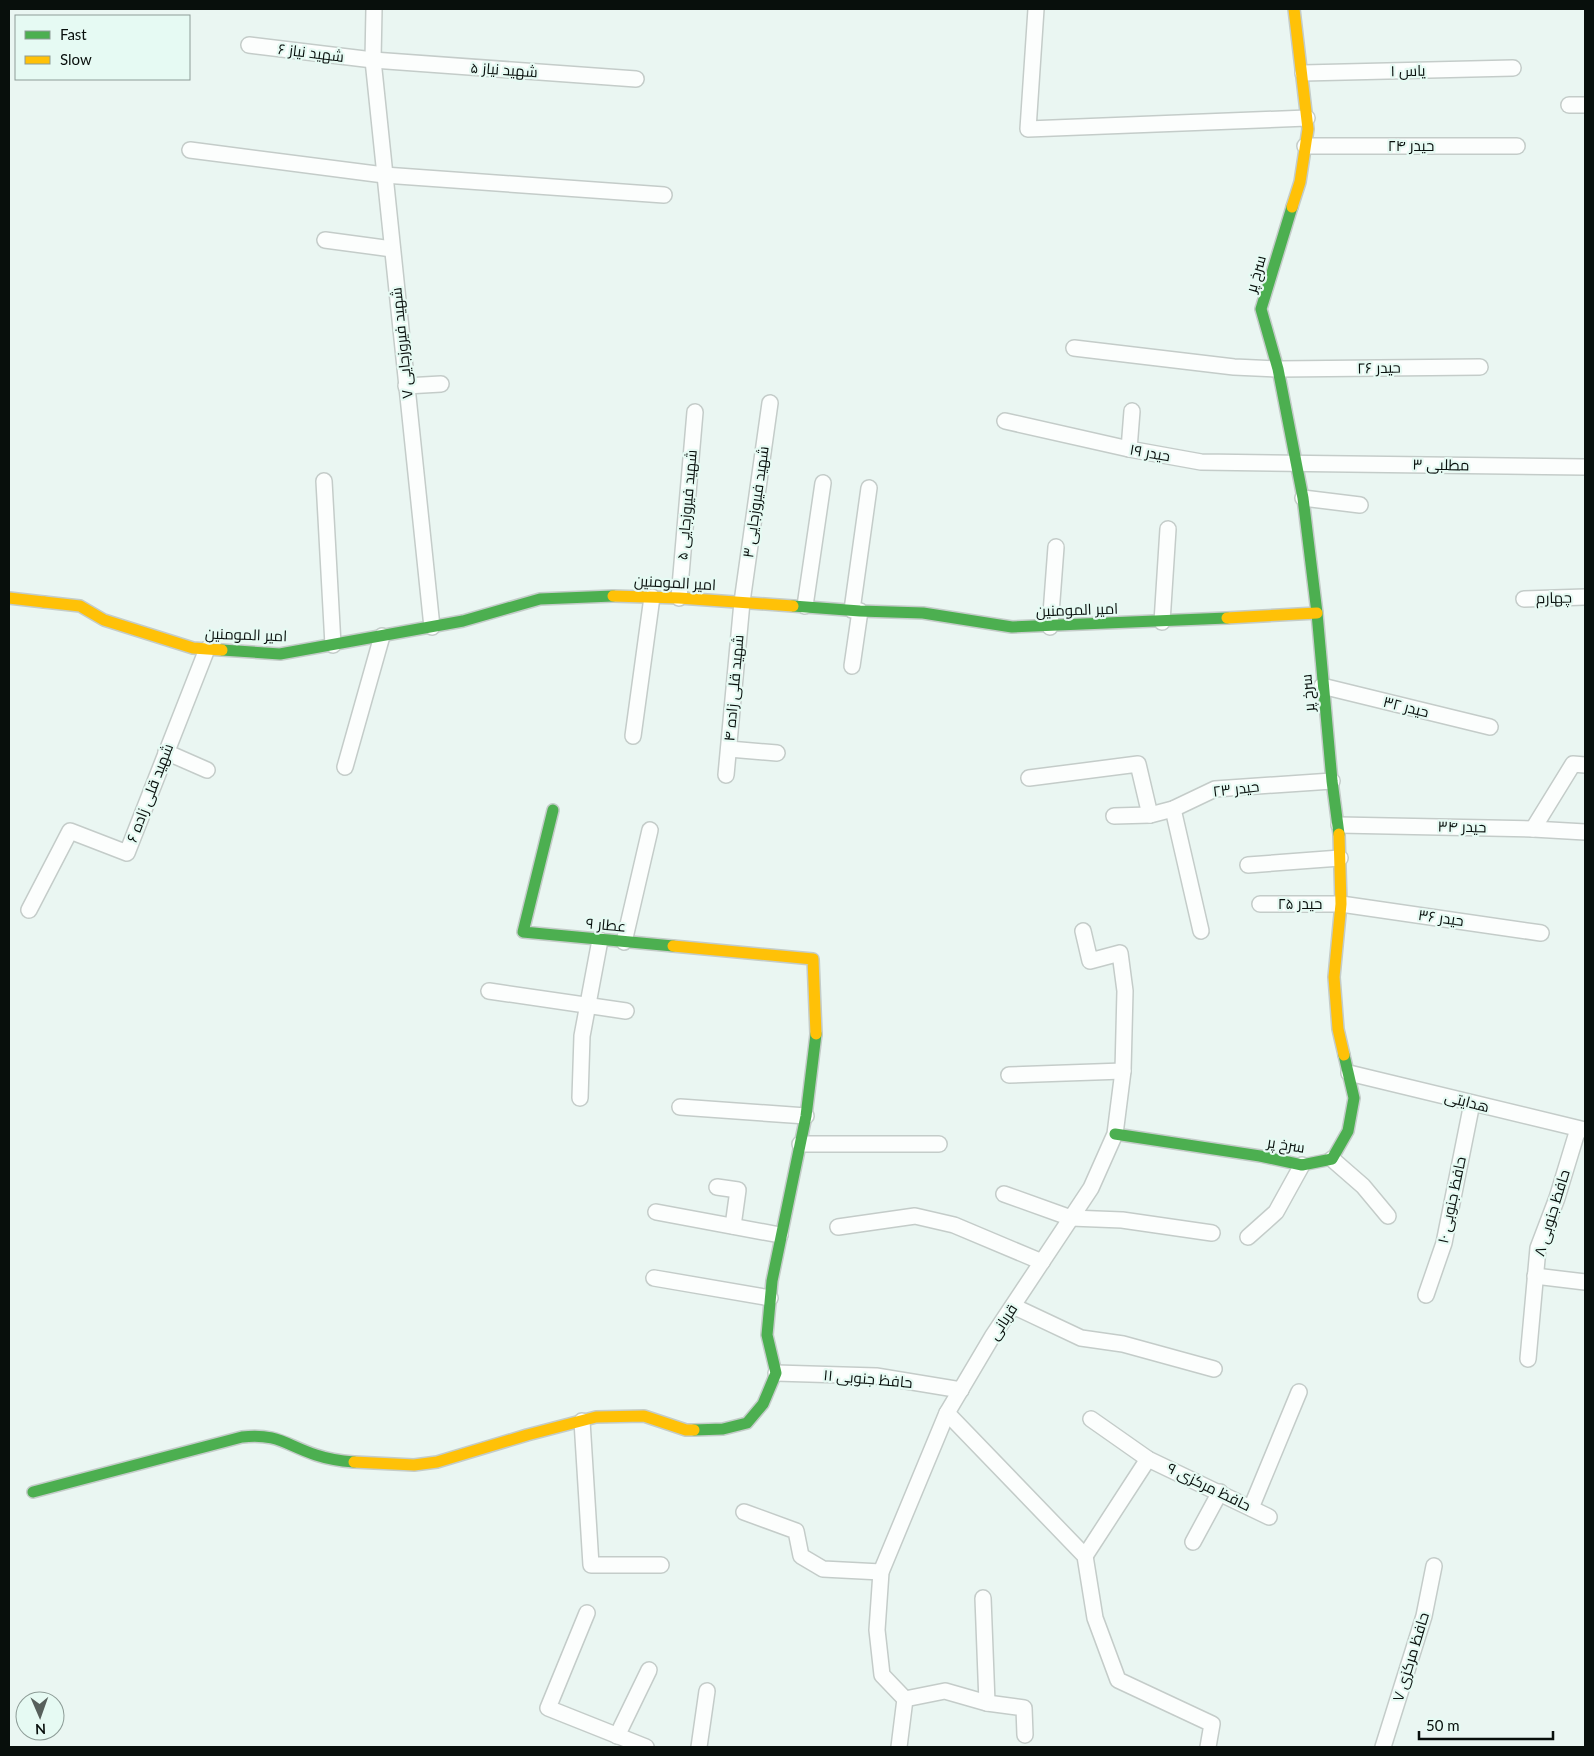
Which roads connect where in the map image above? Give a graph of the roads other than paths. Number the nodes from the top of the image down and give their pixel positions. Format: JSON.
{"nodes":[{"id":1,"x":374,"y":9,"type":"edge"},
{"id":2,"x":1036,"y":9,"type":"edge"},
{"id":3,"x":1294,"y":9,"type":"edge"},
{"id":4,"x":249,"y":45,"type":"dead end"},
{"id":5,"x":372,"y":60,"type":"junction"},
{"id":6,"x":1513,"y":68,"type":"dead end"},
{"id":7,"x":1303,"y":73,"type":"junction"},
{"id":8,"x":636,"y":79,"type":"dead end"},
{"id":9,"x":1569,"y":105,"type":"dead end"},
{"id":10,"x":1585,"y":105,"type":"edge"},
{"id":11,"x":1307,"y":118,"type":"junction"},
{"id":12,"x":1305,"y":146,"type":"junction"},
{"id":13,"x":1517,"y":146,"type":"dead end"},
{"id":14,"x":190,"y":150,"type":"dead end"},
{"id":15,"x":384,"y":174,"type":"junction"},
{"id":16,"x":664,"y":195,"type":"dead end"},
{"id":17,"x":326,"y":240,"type":"dead end"},
{"id":18,"x":392,"y":249,"type":"junction"},
{"id":19,"x":1074,"y":348,"type":"dead end"},
{"id":20,"x":1480,"y":367,"type":"dead end"},
{"id":21,"x":1278,"y":369,"type":"junction"},
{"id":22,"x":441,"y":384,"type":"dead end"},
{"id":23,"x":406,"y":386,"type":"junction"},
{"id":24,"x":770,"y":403,"type":"dead end"},
{"id":25,"x":1132,"y":411,"type":"dead end"},
{"id":26,"x":695,"y":412,"type":"dead end"},
{"id":27,"x":1005,"y":421,"type":"dead end"},
{"id":28,"x":1129,"y":449,"type":"junction"},
{"id":29,"x":1298,"y":462,"type":"junction"},
{"id":30,"x":1585,"y":467,"type":"edge"},
{"id":31,"x":324,"y":481,"type":"dead end"},
{"id":32,"x":823,"y":484,"type":"dead end"},
{"id":33,"x":869,"y":488,"type":"dead end"},
{"id":34,"x":1303,"y":498,"type":"junction"},
{"id":35,"x":1360,"y":505,"type":"dead end"},
{"id":36,"x":1168,"y":530,"type":"dead end"},
{"id":37,"x":1056,"y":547,"type":"dead end"},
{"id":38,"x":652,"y":597,"type":"junction"},
{"id":39,"x":1585,"y":597,"type":"edge"},
{"id":40,"x":9,"y":598,"type":"edge"},
{"id":41,"x":679,"y":598,"type":"junction"},
{"id":42,"x":1524,"y":598,"type":"dead end"},
{"id":43,"x":742,"y":602,"type":"junction"},
{"id":44,"x":805,"y":606,"type":"junction"},
{"id":45,"x":856,"y":611,"type":"junction"},
{"id":46,"x":1317,"y":613,"type":"junction"},
{"id":47,"x":1162,"y":622,"type":"junction"},
{"id":48,"x":432,"y":627,"type":"junction"},
{"id":49,"x":1050,"y":627,"type":"junction"},
{"id":50,"x":382,"y":636,"type":"junction"},
{"id":51,"x":333,"y":645,"type":"junction"},
{"id":52,"x":207,"y":649,"type":"junction"},
{"id":53,"x":852,"y":666,"type":"dead end"},
{"id":54,"x":1322,"y":686,"type":"junction"},
{"id":55,"x":1490,"y":727,"type":"dead end"},
{"id":56,"x":633,"y":736,"type":"dead end"},
{"id":57,"x":729,"y":749,"type":"junction"},
{"id":58,"x":166,"y":752,"type":"junction"},
{"id":59,"x":777,"y":753,"type":"dead end"},
{"id":60,"x":1585,"y":765,"type":"edge"},
{"id":61,"x":345,"y":767,"type":"dead end"},
{"id":62,"x":207,"y":770,"type":"dead end"},
{"id":63,"x":726,"y":775,"type":"dead end"},
{"id":64,"x":1029,"y":778,"type":"dead end"},
{"id":65,"x":1332,"y":781,"type":"junction"},
{"id":66,"x":1173,"y":809,"type":"junction"},
{"id":67,"x":553,"y":810,"type":"dead end"},
{"id":68,"x":1150,"y":815,"type":"junction"},
{"id":69,"x":1114,"y":816,"type":"dead end"},
{"id":70,"x":1339,"y":824,"type":"junction"},
{"id":71,"x":1533,"y":829,"type":"junction"},
{"id":72,"x":650,"y":830,"type":"dead end"},
{"id":73,"x":1585,"y":832,"type":"edge"},
{"id":74,"x":1340,"y":858,"type":"junction"},
{"id":75,"x":1248,"y":865,"type":"dead end"},
{"id":76,"x":1260,"y":904,"type":"dead end"},
{"id":77,"x":1340,"y":904,"type":"junction"},
{"id":78,"x":28,"y":910,"type":"dead end"},
{"id":79,"x":1084,"y":931,"type":"dead end"},
{"id":80,"x":1201,"y":931,"type":"dead end"},
{"id":81,"x":1541,"y":933,"type":"dead end"},
{"id":82,"x":600,"y":940,"type":"junction"},
{"id":83,"x":624,"y":942,"type":"junction"},
{"id":84,"x":490,"y":991,"type":"dead end"},
{"id":85,"x":588,"y":1004,"type":"junction"},
{"id":86,"x":626,"y":1011,"type":"dead end"},
{"id":87,"x":1123,"y":1071,"type":"junction"},
{"id":88,"x":1349,"y":1073,"type":"junction"},
{"id":89,"x":1009,"y":1075,"type":"dead end"},
{"id":90,"x":580,"y":1098,"type":"dead end"},
{"id":91,"x":1472,"y":1103,"type":"junction"},
{"id":92,"x":680,"y":1107,"type":"dead end"},
{"id":93,"x":806,"y":1116,"type":"junction"},
{"id":94,"x":1582,"y":1130,"type":"edge"},
{"id":95,"x":1115,"y":1134,"type":"junction"},
{"id":96,"x":800,"y":1144,"type":"junction"},
{"id":97,"x":939,"y":1144,"type":"dead end"},
{"id":98,"x":1332,"y":1159,"type":"junction"},
{"id":99,"x":1302,"y":1165,"type":"junction"},
{"id":100,"x":717,"y":1187,"type":"dead end"},
{"id":101,"x":1004,"y":1194,"type":"dead end"},
{"id":102,"x":656,"y":1212,"type":"dead end"},
{"id":103,"x":1388,"y":1216,"type":"dead end"},
{"id":104,"x":1071,"y":1218,"type":"junction"},
{"id":105,"x":733,"y":1226,"type":"junction"},
{"id":106,"x":838,"y":1227,"type":"dead end"},
{"id":107,"x":1212,"y":1233,"type":"dead end"},
{"id":108,"x":780,"y":1235,"type":"junction"},
{"id":109,"x":1248,"y":1237,"type":"dead end"},
{"id":110,"x":1042,"y":1262,"type":"junction"},
{"id":111,"x":1535,"y":1276,"type":"junction"},
{"id":112,"x":654,"y":1278,"type":"dead end"},
{"id":113,"x":1585,"y":1282,"type":"edge"},
{"id":114,"x":1426,"y":1295,"type":"dead end"},
{"id":115,"x":770,"y":1298,"type":"junction"},
{"id":116,"x":1013,"y":1306,"type":"junction"},
{"id":117,"x":1528,"y":1359,"type":"dead end"},
{"id":118,"x":1214,"y":1370,"type":"dead end"},
{"id":119,"x":776,"y":1374,"type":"junction"},
{"id":120,"x":961,"y":1390,"type":"junction"},
{"id":121,"x":1299,"y":1392,"type":"dead end"},
{"id":122,"x":946,"y":1413,"type":"junction"},
{"id":123,"x":1091,"y":1419,"type":"dead end"},
{"id":124,"x":582,"y":1421,"type":"junction"},
{"id":125,"x":1148,"y":1459,"type":"junction"},
{"id":126,"x":33,"y":1492,"type":"dead end"},
{"id":127,"x":1220,"y":1492,"type":"junction"},
{"id":128,"x":1251,"y":1508,"type":"junction"},
{"id":129,"x":744,"y":1512,"type":"dead end"},
{"id":130,"x":1268,"y":1517,"type":"dead end"},
{"id":131,"x":1193,"y":1542,"type":"dead end"},
{"id":132,"x":1085,"y":1556,"type":"junction"},
{"id":133,"x":661,"y":1565,"type":"dead end"},
{"id":134,"x":1434,"y":1566,"type":"dead end"},
{"id":135,"x":881,"y":1572,"type":"junction"},
{"id":136,"x":983,"y":1598,"type":"dead end"},
{"id":137,"x":586,"y":1613,"type":"dead end"},
{"id":138,"x":648,"y":1670,"type":"dead end"},
{"id":139,"x":707,"y":1691,"type":"dead end"},
{"id":140,"x":905,"y":1700,"type":"junction"},
{"id":141,"x":987,"y":1703,"type":"junction"},
{"id":142,"x":1025,"y":1735,"type":"dead end"},
{"id":143,"x":617,"y":1736,"type":"junction"},
{"id":144,"x":646,"y":1747,"type":"edge"},
{"id":145,"x":699,"y":1747,"type":"edge"},
{"id":146,"x":899,"y":1747,"type":"edge"},
{"id":147,"x":1208,"y":1747,"type":"edge"},
{"id":148,"x":1383,"y":1747,"type":"edge"}],
"edges":[{"from":1,"to":5,"type":"street","name":"شهید فیروزجایی ۷"},
{"from":2,"to":11,"type":"street"},
{"from":3,"to":7,"type":"main road","name":"سرخ پر"},
{"from":4,"to":5,"type":"street","name":"شهید نیاز ۶"},
{"from":5,"to":8,"type":"street","name":"شهید نیاز ۵"},
{"from":5,"to":15,"type":"street","name":"شهید فیروزجایی ۷"},
{"from":6,"to":7,"type":"street","name":"یاس ۱"},
{"from":7,"to":11,"type":"main road","name":"سرخ پر"},
{"from":9,"to":10,"type":"street"},
{"from":11,"to":12,"type":"main road","name":"سرخ پر"},
{"from":12,"to":13,"type":"street","name":"حیدر ۲۴"},
{"from":12,"to":21,"type":"main road","name":"سرخ پر"},
{"from":14,"to":15,"type":"street"},
{"from":15,"to":16,"type":"street"},
{"from":15,"to":18,"type":"street","name":"شهید فیروزجایی ۷"},
{"from":17,"to":18,"type":"street"},
{"from":18,"to":23,"type":"street","name":"شهید فیروزجایی ۷"},
{"from":19,"to":21,"type":"street","name":"حیدر ۲۶"},
{"from":20,"to":21,"type":"street","name":"حیدر ۲۶"},
{"from":21,"to":29,"type":"main road","name":"سرخ پر"},
{"from":22,"to":23,"type":"street"},
{"from":23,"to":48,"type":"street","name":"شهید فیروزجایی ۷"},
{"from":24,"to":43,"type":"street","name":"شهید فیروزجایی ۳"},
{"from":25,"to":28,"type":"street"},
{"from":26,"to":41,"type":"street","name":"شهید فیروزجایی ۵"},
{"from":27,"to":28,"type":"street","name":"حیدر ۱۹"},
{"from":28,"to":29,"type":"street","name":"حیدر ۱۹"},
{"from":29,"to":30,"type":"street","name":"مطلبی ۳"},
{"from":29,"to":34,"type":"main road","name":"سرخ پر"},
{"from":31,"to":51,"type":"street"},
{"from":32,"to":44,"type":"street"},
{"from":33,"to":45,"type":"street"},
{"from":34,"to":35,"type":"street"},
{"from":34,"to":46,"type":"main road","name":"سرخ پر"},
{"from":36,"to":47,"type":"street"},
{"from":37,"to":49,"type":"street"},
{"from":38,"to":41,"type":"main road","name":"امیر المومنین"},
{"from":38,"to":48,"type":"main road","name":"امیر المومنین"},
{"from":38,"to":56,"type":"street"},
{"from":39,"to":42,"type":"street","name":"چهارم"},
{"from":40,"to":52,"type":"main road","name":"امیر المومنین"},
{"from":41,"to":43,"type":"main road","name":"امیر المومنین"},
{"from":43,"to":44,"type":"main road","name":"امیر المومنین"},
{"from":43,"to":57,"type":"street","name":"شهید قلی زاده ۴"},
{"from":44,"to":45,"type":"main road","name":"امیر المومنین"},
{"from":45,"to":49,"type":"main road","name":"امیر المومنین"},
{"from":45,"to":53,"type":"street"},
{"from":46,"to":47,"type":"main road","name":"امیر المومنین"},
{"from":46,"to":54,"type":"main road","name":"سرخ پر"},
{"from":47,"to":49,"type":"main road","name":"امیر المومنین"},
{"from":48,"to":50,"type":"main road","name":"امیر المومنین"},
{"from":50,"to":51,"type":"main road","name":"امیر المومنین"},
{"from":50,"to":61,"type":"street"},
{"from":51,"to":52,"type":"main road","name":"امیر المومنین"},
{"from":52,"to":58,"type":"street","name":"شهید قلی زاده ۶"},
{"from":54,"to":55,"type":"street","name":"حیدر ۳۲"},
{"from":54,"to":65,"type":"main road","name":"سرخ پر"},
{"from":57,"to":59,"type":"street"},
{"from":57,"to":63,"type":"street","name":"شهید قلی زاده ۴"},
{"from":58,"to":62,"type":"street"},
{"from":58,"to":78,"type":"street","name":"شهید قلی زاده ۶"},
{"from":60,"to":71,"type":"street"},
{"from":64,"to":68,"type":"street"},
{"from":65,"to":66,"type":"street","name":"حیدر ۲۳"},
{"from":65,"to":70,"type":"main road","name":"سرخ پر"},
{"from":66,"to":68,"type":"street","name":"حیدر ۲۳"},
{"from":66,"to":80,"type":"street"},
{"from":67,"to":82,"type":"main road","name":"عطار ۹"},
{"from":68,"to":69,"type":"street","name":"حیدر ۲۳"},
{"from":70,"to":71,"type":"street","name":"حیدر ۳۴"},
{"from":70,"to":74,"type":"main road","name":"سرخ پر"},
{"from":71,"to":73,"type":"street","name":"حیدر ۳۴"},
{"from":72,"to":83,"type":"street"},
{"from":74,"to":75,"type":"street"},
{"from":74,"to":77,"type":"main road","name":"سرخ پر"},
{"from":76,"to":77,"type":"street","name":"حیدر ۲۵"},
{"from":77,"to":81,"type":"street","name":"حیدر ۳۶"},
{"from":77,"to":88,"type":"main road","name":"سرخ پر"},
{"from":79,"to":87,"type":"street","name":"قربانی"},
{"from":82,"to":83,"type":"main road","name":"عطار ۹"},
{"from":82,"to":85,"type":"street"},
{"from":83,"to":93,"type":"main road","name":"عطار ۹"},
{"from":84,"to":85,"type":"street"},
{"from":85,"to":86,"type":"street"},
{"from":85,"to":90,"type":"street"},
{"from":87,"to":89,"type":"street"},
{"from":87,"to":95,"type":"street","name":"قربانی"},
{"from":88,"to":91,"type":"street","name":"هدایتی"},
{"from":88,"to":98,"type":"main road","name":"سرخ پر"},
{"from":91,"to":94,"type":"street","name":"هدایتی"},
{"from":91,"to":114,"type":"street","name":"حافظ جنوبی ۱۰"},
{"from":92,"to":93,"type":"street"},
{"from":93,"to":96,"type":"main road"},
{"from":94,"to":111,"type":"street","name":"حافظ جنوبی ۸"},
{"from":95,"to":99,"type":"main road","name":"سرخ پر"},
{"from":95,"to":104,"type":"street","name":"قربانی"},
{"from":96,"to":97,"type":"street"},
{"from":96,"to":108,"type":"main road"},
{"from":98,"to":99,"type":"main road","name":"سرخ پر"},
{"from":98,"to":103,"type":"street"},
{"from":99,"to":109,"type":"street"},
{"from":100,"to":105,"type":"street"},
{"from":101,"to":104,"type":"street"},
{"from":102,"to":105,"type":"street"},
{"from":104,"to":107,"type":"street"},
{"from":104,"to":110,"type":"street","name":"قربانی"},
{"from":105,"to":108,"type":"street"},
{"from":106,"to":110,"type":"street"},
{"from":108,"to":115,"type":"main road"},
{"from":110,"to":116,"type":"street","name":"قربانی"},
{"from":111,"to":113,"type":"street"},
{"from":111,"to":117,"type":"street","name":"حافظ جنوبی ۸"},
{"from":112,"to":115,"type":"street"},
{"from":115,"to":119,"type":"main road"},
{"from":116,"to":118,"type":"street"},
{"from":116,"to":120,"type":"street","name":"قربانی"},
{"from":119,"to":120,"type":"street","name":"حافظ جنوبی ۱۱"},
{"from":119,"to":124,"type":"main road"},
{"from":120,"to":122,"type":"street","name":"قربانی"},
{"from":121,"to":128,"type":"street"},
{"from":122,"to":132,"type":"street"},
{"from":122,"to":135,"type":"street","name":"قربانی"},
{"from":123,"to":125,"type":"street","name":"حافظ مرکزی ۹"},
{"from":124,"to":126,"type":"main road"},
{"from":124,"to":133,"type":"street"},
{"from":125,"to":127,"type":"street","name":"حافظ مرکزی ۹"},
{"from":125,"to":132,"type":"street","name":"حافظ مرکزی ۹"},
{"from":127,"to":128,"type":"street","name":"حافظ مرکزی ۹"},
{"from":127,"to":131,"type":"street"},
{"from":128,"to":130,"type":"street","name":"حافظ مرکزی ۹"},
{"from":129,"to":135,"type":"street"},
{"from":132,"to":147,"type":"street"},
{"from":134,"to":148,"type":"street","name":"حافظ مرکزی ۷"},
{"from":135,"to":140,"type":"street","name":"قربانی"},
{"from":136,"to":141,"type":"street"},
{"from":137,"to":143,"type":"street"},
{"from":138,"to":143,"type":"street"},
{"from":139,"to":145,"type":"street"},
{"from":140,"to":141,"type":"street"},
{"from":140,"to":146,"type":"street"},
{"from":141,"to":142,"type":"street"},
{"from":143,"to":144,"type":"street"}]}
